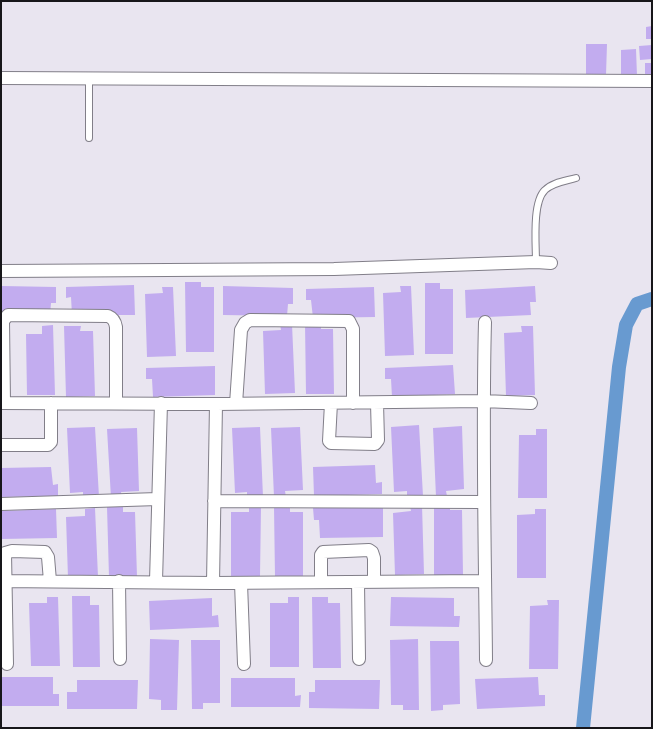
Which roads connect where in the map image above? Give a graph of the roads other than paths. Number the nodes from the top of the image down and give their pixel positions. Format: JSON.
{"nodes":[{"id":1,"x":1,"y":78,"type":"edge"},
{"id":2,"x":89,"y":79,"type":"junction"},
{"id":3,"x":652,"y":81,"type":"edge"},
{"id":4,"x":89,"y":138,"type":"dead end"},
{"id":5,"x":576,"y":178,"type":"dead end"},
{"id":6,"x":536,"y":258,"type":"junction"},
{"id":7,"x":550,"y":263,"type":"dead end"},
{"id":8,"x":1,"y":271,"type":"edge"},
{"id":9,"x":485,"y":322,"type":"dead end"},
{"id":10,"x":483,"y":401,"type":"junction"},
{"id":11,"x":2,"y":402,"type":"edge"},
{"id":12,"x":51,"y":403,"type":"junction"},
{"id":13,"x":116,"y":403,"type":"junction"},
{"id":14,"x":160,"y":403,"type":"junction"},
{"id":15,"x":331,"y":403,"type":"junction"},
{"id":16,"x":353,"y":403,"type":"junction"},
{"id":17,"x":377,"y":403,"type":"junction"},
{"id":18,"x":531,"y":403,"type":"dead end"},
{"id":19,"x":216,"y":404,"type":"junction"},
{"id":20,"x":236,"y":404,"type":"junction"},
{"id":21,"x":1,"y":445,"type":"edge"},
{"id":22,"x":158,"y":499,"type":"junction"},
{"id":23,"x":214,"y":501,"type":"junction"},
{"id":24,"x":483,"y":502,"type":"junction"},
{"id":25,"x":1,"y":504,"type":"edge"},
{"id":26,"x":4,"y":581,"type":"edge"},
{"id":27,"x":50,"y":581,"type":"junction"},
{"id":28,"x":120,"y":581,"type":"junction"},
{"id":29,"x":156,"y":581,"type":"junction"},
{"id":30,"x":485,"y":581,"type":"junction"},
{"id":31,"x":321,"y":582,"type":"junction"},
{"id":32,"x":358,"y":582,"type":"junction"},
{"id":33,"x":374,"y":582,"type":"junction"},
{"id":34,"x":213,"y":583,"type":"junction"},
{"id":35,"x":241,"y":583,"type":"junction"},
{"id":36,"x":120,"y":659,"type":"dead end"},
{"id":37,"x":359,"y":659,"type":"dead end"},
{"id":38,"x":486,"y":660,"type":"dead end"},
{"id":39,"x":6,"y":664,"type":"dead end"},
{"id":40,"x":244,"y":664,"type":"dead end"}],
"edges":[{"from":1,"to":2,"type":"street"},
{"from":2,"to":3,"type":"street"},
{"from":2,"to":4,"type":"lane"},
{"from":5,"to":6,"type":"lane"},
{"from":6,"to":7,"type":"street"},
{"from":6,"to":8,"type":"street"},
{"from":9,"to":10,"type":"street"},
{"from":10,"to":17,"type":"street"},
{"from":10,"to":18,"type":"street"},
{"from":10,"to":24,"type":"street"},
{"from":11,"to":12,"type":"street"},
{"from":11,"to":13,"type":"street"},
{"from":12,"to":13,"type":"street"},
{"from":12,"to":21,"type":"street"},
{"from":13,"to":14,"type":"street"},
{"from":14,"to":19,"type":"street"},
{"from":14,"to":22,"type":"street"},
{"from":15,"to":16,"type":"street"},
{"from":15,"to":17,"type":"street"},
{"from":15,"to":20,"type":"street"},
{"from":16,"to":17,"type":"street"},
{"from":16,"to":20,"type":"street"},
{"from":19,"to":20,"type":"street"},
{"from":19,"to":23,"type":"street"},
{"from":22,"to":25,"type":"street"},
{"from":22,"to":29,"type":"street"},
{"from":23,"to":24,"type":"street"},
{"from":23,"to":34,"type":"street"},
{"from":24,"to":30,"type":"street"},
{"from":26,"to":27,"type":"street"},
{"from":26,"to":27,"type":"street"},
{"from":26,"to":39,"type":"street"},
{"from":27,"to":28,"type":"street"},
{"from":28,"to":29,"type":"street"},
{"from":28,"to":36,"type":"street"},
{"from":29,"to":34,"type":"street"},
{"from":30,"to":33,"type":"street"},
{"from":30,"to":38,"type":"street"},
{"from":31,"to":32,"type":"street"},
{"from":31,"to":33,"type":"street"},
{"from":31,"to":35,"type":"street"},
{"from":32,"to":33,"type":"street"},
{"from":32,"to":37,"type":"street"},
{"from":34,"to":35,"type":"street"},
{"from":35,"to":40,"type":"street"}]}
